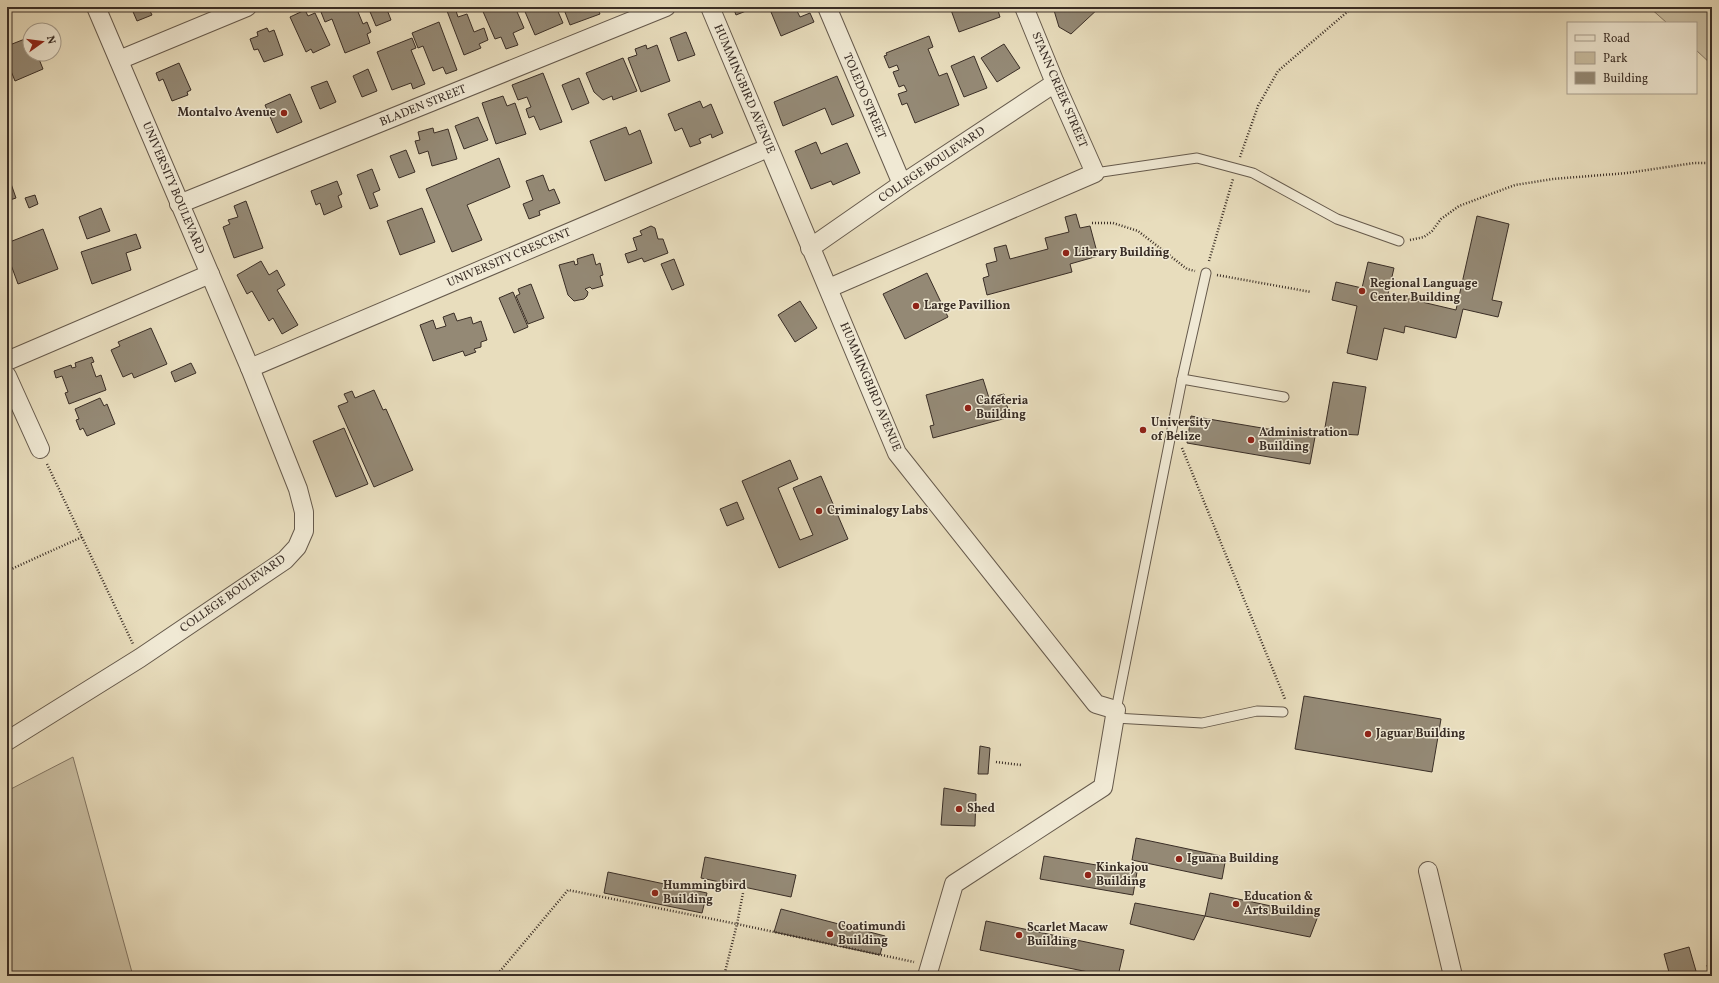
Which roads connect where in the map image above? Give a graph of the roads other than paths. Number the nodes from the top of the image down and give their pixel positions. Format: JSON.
{"nodes":[{"id":1,"x":96,"y":7,"type":"edge"},
{"id":2,"x":247,"y":7,"type":"edge"},
{"id":3,"x":666,"y":7,"type":"edge"},
{"id":4,"x":710,"y":7,"type":"edge"},
{"id":5,"x":827,"y":7,"type":"edge"},
{"id":6,"x":1024,"y":7,"type":"edge"},
{"id":7,"x":119,"y":60,"type":"junction"},
{"id":8,"x":1055,"y":83,"type":"junction"},
{"id":9,"x":768,"y":148,"type":"junction"},
{"id":10,"x":1095,"y":173,"type":"junction"},
{"id":11,"x":902,"y":184,"type":"junction"},
{"id":12,"x":179,"y":204,"type":"junction"},
{"id":13,"x":1400,"y":242,"type":"road end"},
{"id":14,"x":810,"y":248,"type":"junction"},
{"id":15,"x":1206,"y":273,"type":"road end"},
{"id":16,"x":210,"y":274,"type":"junction"},
{"id":17,"x":829,"y":288,"type":"junction"},
{"id":18,"x":7,"y":361,"type":"edge"},
{"id":19,"x":250,"y":368,"type":"junction"},
{"id":20,"x":7,"y":376,"type":"edge"},
{"id":21,"x":1182,"y":378,"type":"junction"},
{"id":22,"x":1284,"y":398,"type":"dead end"},
{"id":23,"x":40,"y":450,"type":"road end"},
{"id":24,"x":1282,"y":712,"type":"dead end"},
{"id":25,"x":1115,"y":714,"type":"junction"},
{"id":26,"x":7,"y":741,"type":"edge"},
{"id":27,"x":1428,"y":871,"type":"dead end"},
{"id":28,"x":929,"y":971,"type":"edge"},
{"id":29,"x":1453,"y":976,"type":"edge"}],
"edges":[{"from":1,"to":7,"type":"street","name":"UNIVERSITY BOULEVARD"},
{"from":2,"to":7,"type":"street"},
{"from":3,"to":12,"type":"street","name":"BLADEN STREET"},
{"from":4,"to":9,"type":"street","name":"HUMMINGBIRD AVENUE"},
{"from":5,"to":11,"type":"street","name":"TOLEDO STREET"},
{"from":6,"to":8,"type":"street","name":"STANN CREEK STREET"},
{"from":7,"to":12,"type":"street","name":"UNIVERSITY BOULEVARD"},
{"from":8,"to":10,"type":"street","name":"STANN CREEK STREET"},
{"from":8,"to":11,"type":"street","name":"COLLEGE BOULEVARD"},
{"from":9,"to":14,"type":"street","name":"HUMMINGBIRD AVENUE"},
{"from":9,"to":19,"type":"street","name":"UNIVERSITY CRESCENT"},
{"from":10,"to":13,"type":"lane"},
{"from":10,"to":17,"type":"street"},
{"from":11,"to":14,"type":"street","name":"COLLEGE BOULEVARD"},
{"from":12,"to":16,"type":"street","name":"UNIVERSITY BOULEVARD"},
{"from":14,"to":17,"type":"street","name":"HUMMINGBIRD AVENUE"},
{"from":15,"to":21,"type":"lane"},
{"from":16,"to":18,"type":"street"},
{"from":16,"to":19,"type":"street","name":"UNIVERSITY BOULEVARD"},
{"from":17,"to":25,"type":"street","name":"HUMMINGBIRD AVENUE"},
{"from":19,"to":26,"type":"street","name":"COLLEGE BOULEVARD"},
{"from":20,"to":23,"type":"street"},
{"from":21,"to":22,"type":"lane"},
{"from":21,"to":25,"type":"lane"},
{"from":24,"to":25,"type":"lane"},
{"from":25,"to":28,"type":"street"},
{"from":27,"to":29,"type":"street"}]}
